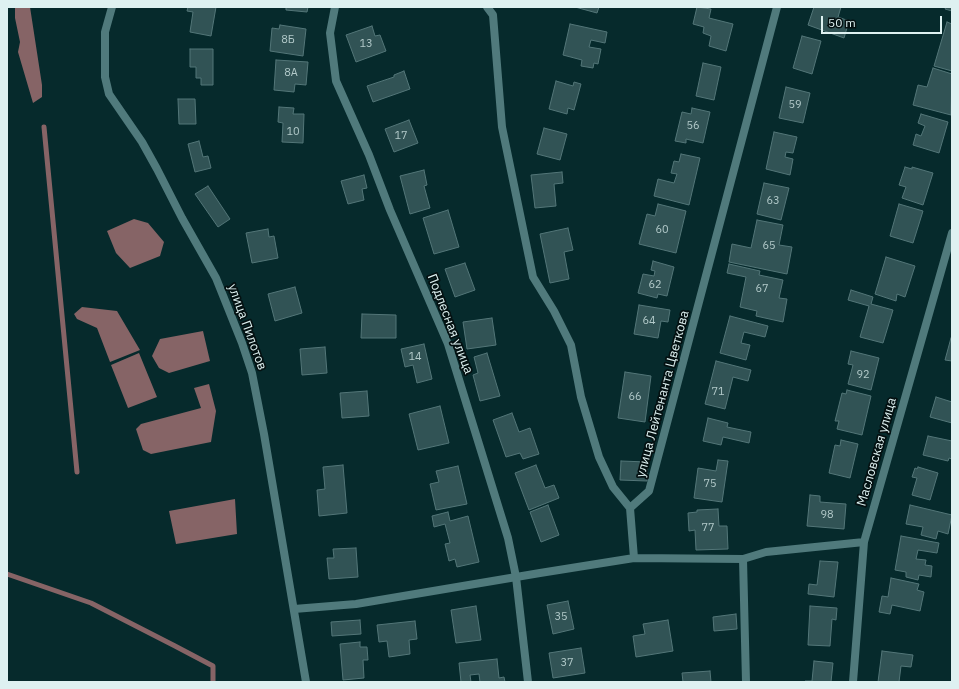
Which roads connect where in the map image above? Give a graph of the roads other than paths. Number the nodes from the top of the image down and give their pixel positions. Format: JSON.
{"nodes":[{"id":1,"x":112,"y":7,"type":"edge"},
{"id":2,"x":335,"y":7,"type":"edge"},
{"id":3,"x":487,"y":7,"type":"edge"},
{"id":4,"x":777,"y":7,"type":"edge"},
{"id":5,"x":952,"y":233,"type":"edge"},
{"id":6,"x":630,"y":508,"type":"junction"},
{"id":7,"x":864,"y":542,"type":"junction"},
{"id":8,"x":634,"y":558,"type":"junction"},
{"id":9,"x":743,"y":560,"type":"junction"},
{"id":10,"x":516,"y":577,"type":"junction"},
{"id":11,"x":294,"y":609,"type":"junction"},
{"id":12,"x":306,"y":682,"type":"edge"},
{"id":13,"x":528,"y":682,"type":"edge"},
{"id":14,"x":746,"y":682,"type":"edge"},
{"id":15,"x":853,"y":682,"type":"edge"}],
"edges":[{"from":1,"to":11,"type":"street","name":"улица Пилотов"},
{"from":2,"to":10,"type":"street","name":"Подлесная улица"},
{"from":3,"to":6,"type":"street"},
{"from":4,"to":6,"type":"street","name":"улица Лейтенанта Цветкова"},
{"from":5,"to":7,"type":"street","name":"Масловская улица"},
{"from":6,"to":8,"type":"street"},
{"from":7,"to":9,"type":"street"},
{"from":7,"to":15,"type":"street","name":"Масловская улица"},
{"from":8,"to":9,"type":"street"},
{"from":8,"to":10,"type":"street"},
{"from":9,"to":14,"type":"street"},
{"from":10,"to":11,"type":"street"},
{"from":10,"to":13,"type":"street","name":"Подлесная улица"},
{"from":11,"to":12,"type":"street","name":"улица Пилотов"}]}
